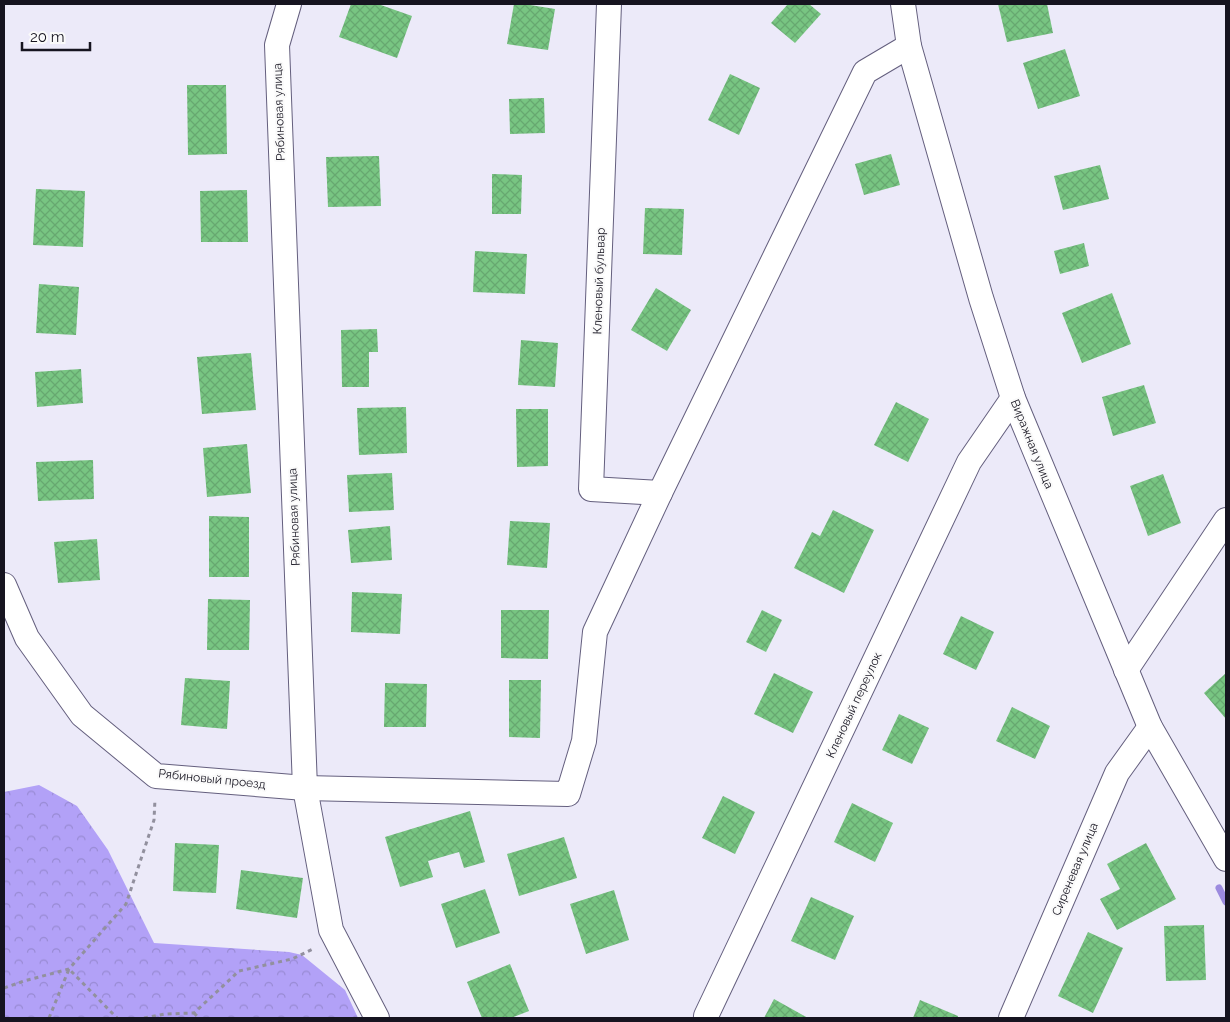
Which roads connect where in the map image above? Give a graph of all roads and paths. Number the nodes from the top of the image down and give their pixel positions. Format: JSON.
{"nodes":[{"id":1,"x":289,"y":4,"type":"edge"},
{"id":2,"x":609,"y":4,"type":"edge"},
{"id":3,"x":903,"y":4,"type":"edge"},
{"id":4,"x":909,"y":46,"type":"junction"},
{"id":5,"x":1013,"y":398,"type":"junction"},
{"id":6,"x":660,"y":493,"type":"junction"},
{"id":7,"x":1226,"y":520,"type":"edge"},
{"id":8,"x":4,"y":585,"type":"edge"},
{"id":9,"x":1126,"y":670,"type":"junction"},
{"id":10,"x":1150,"y":727,"type":"junction"},
{"id":11,"x":156,"y":776,"type":"junction"},
{"id":12,"x":304,"y":788,"type":"junction"},
{"id":13,"x":1226,"y":859,"type":"edge"},
{"id":14,"x":302,"y":955,"type":"dead end"},
{"id":15,"x":69,"y":969,"type":"junction"},
{"id":16,"x":4,"y":988,"type":"edge"},
{"id":17,"x":194,"y":1013,"type":"junction"},
{"id":18,"x":165,"y":1014,"type":"junction"},
{"id":19,"x":49,"y":1018,"type":"edge"},
{"id":20,"x":117,"y":1018,"type":"edge"},
{"id":21,"x":144,"y":1018,"type":"edge"},
{"id":22,"x":168,"y":1018,"type":"edge"},
{"id":23,"x":199,"y":1018,"type":"edge"},
{"id":24,"x":377,"y":1018,"type":"edge"},
{"id":25,"x":707,"y":1018,"type":"edge"},
{"id":26,"x":1011,"y":1018,"type":"edge"}],
"edges":[{"from":1,"to":12,"type":"street","name":"Рябиновая улица"},
{"from":2,"to":6,"type":"street","name":"Кленовый бульвар"},
{"from":3,"to":4,"type":"street","name":"Виражная улица"},
{"from":4,"to":5,"type":"street","name":"Виражная улица"},
{"from":4,"to":6,"type":"street"},
{"from":5,"to":9,"type":"street","name":"Виражная улица"},
{"from":5,"to":25,"type":"street","name":"Кленовый переулок"},
{"from":6,"to":12,"type":"street","name":"Рябиновый проезд"},
{"from":7,"to":9,"type":"street"},
{"from":8,"to":11,"type":"street","name":"Рябиновый проезд"},
{"from":9,"to":10,"type":"street","name":"Виражная улица"},
{"from":10,"to":13,"type":"street","name":"Виражная улица"},
{"from":10,"to":26,"type":"street","name":"Сиреневая улица"},
{"from":11,"to":12,"type":"street","name":"Рябиновый проезд"},
{"from":11,"to":15,"type":"path"},
{"from":12,"to":24,"type":"street","name":"Рябиновая улица"},
{"from":14,"to":17,"type":"path"},
{"from":15,"to":16,"type":"path"},
{"from":15,"to":19,"type":"path"},
{"from":15,"to":20,"type":"path"},
{"from":17,"to":18,"type":"path"},
{"from":17,"to":23,"type":"path"},
{"from":18,"to":21,"type":"path"},
{"from":18,"to":22,"type":"path"}]}
